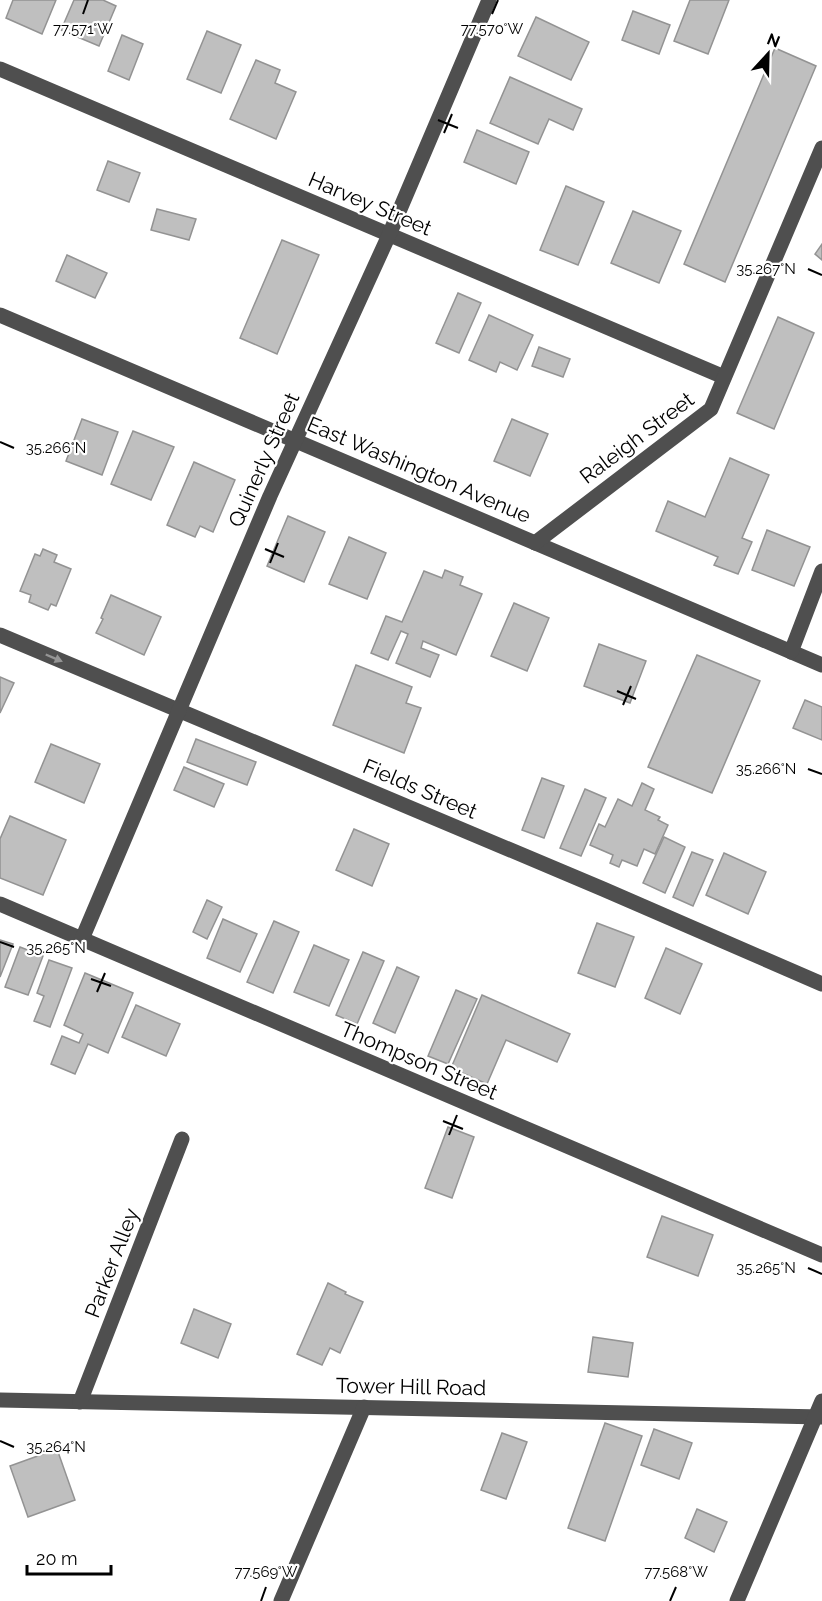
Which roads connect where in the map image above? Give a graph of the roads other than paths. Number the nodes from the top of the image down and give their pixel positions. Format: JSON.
{"nodes":[{"id":1,"x":489,"y":0,"type":"edge"},
{"id":2,"x":0,"y":69,"type":"edge"},
{"id":3,"x":822,"y":148,"type":"edge"},
{"id":4,"x":388,"y":235,"type":"junction"},
{"id":5,"x":0,"y":315,"type":"edge"},
{"id":6,"x":724,"y":377,"type":"junction"},
{"id":7,"x":295,"y":440,"type":"junction"},
{"id":8,"x":535,"y":543,"type":"junction"},
{"id":9,"x":822,"y":571,"type":"edge"},
{"id":10,"x":0,"y":635,"type":"edge"},
{"id":11,"x":791,"y":652,"type":"junction"},
{"id":12,"x":822,"y":664,"type":"edge"},
{"id":13,"x":180,"y":711,"type":"junction"},
{"id":14,"x":0,"y":904,"type":"edge"},
{"id":15,"x":82,"y":939,"type":"junction"},
{"id":16,"x":822,"y":984,"type":"edge"},
{"id":17,"x":182,"y":1139,"type":"dead end"},
{"id":18,"x":822,"y":1255,"type":"edge"},
{"id":19,"x":0,"y":1400,"type":"edge"},
{"id":20,"x":822,"y":1401,"type":"edge"},
{"id":21,"x":80,"y":1402,"type":"junction"},
{"id":22,"x":364,"y":1407,"type":"junction"},
{"id":23,"x":818,"y":1417,"type":"edge"},
{"id":24,"x":281,"y":1601,"type":"edge"},
{"id":25,"x":737,"y":1601,"type":"edge"}],
"edges":[{"from":1,"to":4,"type":"street","name":"Quinerly Street"},
{"from":2,"to":4,"type":"street","name":"Harvey Street"},
{"from":3,"to":6,"type":"street","name":"Raleigh Street"},
{"from":4,"to":6,"type":"street","name":"Harvey Street"},
{"from":4,"to":7,"type":"street","name":"Quinerly Street"},
{"from":5,"to":7,"type":"street","name":"East Washington Avenue"},
{"from":6,"to":8,"type":"street","name":"Raleigh Street"},
{"from":7,"to":8,"type":"street","name":"East Washington Avenue"},
{"from":7,"to":13,"type":"street","name":"Quinerly Street"},
{"from":8,"to":11,"type":"street","name":"East Washington Avenue"},
{"from":9,"to":11,"type":"street"},
{"from":10,"to":13,"type":"street","name":"Fields Street","one_way":true},
{"from":11,"to":12,"type":"street","name":"East Washington Avenue"},
{"from":13,"to":15,"type":"street","name":"Quinerly Street"},
{"from":13,"to":16,"type":"street","name":"Fields Street"},
{"from":14,"to":15,"type":"street","name":"Thompson Street"},
{"from":15,"to":18,"type":"street","name":"Thompson Street"},
{"from":17,"to":21,"type":"street","name":"Parker Alley"},
{"from":19,"to":21,"type":"street","name":"Tower Hill Road"},
{"from":20,"to":23,"type":"street"},
{"from":21,"to":22,"type":"street","name":"Tower Hill Road"},
{"from":22,"to":23,"type":"street","name":"Tower Hill Road"},
{"from":22,"to":24,"type":"street"},
{"from":23,"to":25,"type":"street"}]}
